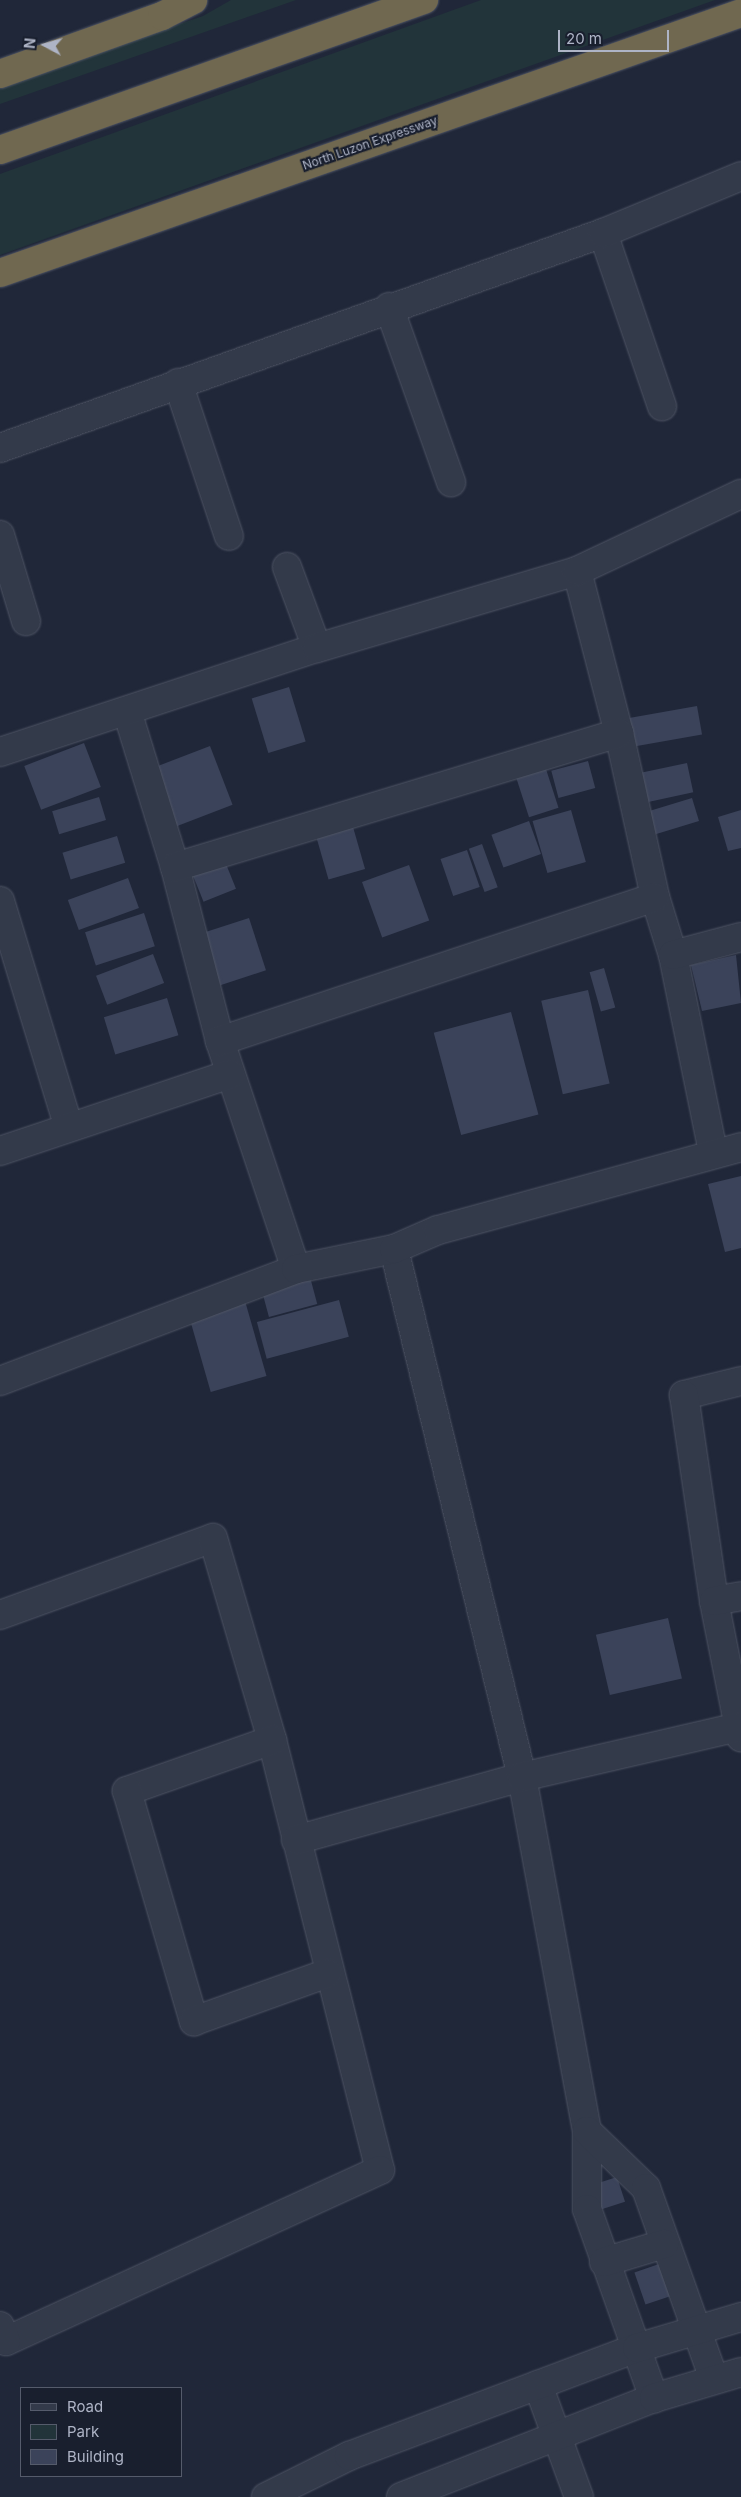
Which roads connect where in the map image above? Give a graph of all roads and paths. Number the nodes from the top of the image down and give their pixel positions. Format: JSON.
{"nodes":[{"id":1,"x":193,"y":0,"type":"edge"},
{"id":2,"x":424,"y":0,"type":"edge"},
{"id":3,"x":741,"y":13,"type":"edge"},
{"id":4,"x":0,"y":74,"type":"edge"},
{"id":5,"x":0,"y":150,"type":"edge"},
{"id":6,"x":741,"y":176,"type":"edge"},
{"id":7,"x":603,"y":232,"type":"junction"},
{"id":8,"x":0,"y":272,"type":"edge"},
{"id":9,"x":389,"y":307,"type":"junction"},
{"id":10,"x":178,"y":382,"type":"junction"},
{"id":11,"x":662,"y":406,"type":"dead end"},
{"id":12,"x":0,"y":448,"type":"edge"},
{"id":13,"x":451,"y":482,"type":"dead end"},
{"id":14,"x":740,"y":500,"type":"edge"},
{"id":15,"x":0,"y":535,"type":"edge"},
{"id":16,"x":229,"y":536,"type":"dead end"},
{"id":17,"x":288,"y":567,"type":"dead end"},
{"id":18,"x":577,"y":571,"type":"junction"},
{"id":19,"x":26,"y":621,"type":"dead end"},
{"id":20,"x":317,"y":648,"type":"junction"},
{"id":21,"x":127,"y":711,"type":"junction"},
{"id":22,"x":619,"y":733,"type":"junction"},
{"id":23,"x":0,"y":752,"type":"edge"},
{"id":24,"x":175,"y":867,"type":"junction"},
{"id":25,"x":655,"y":897,"type":"junction"},
{"id":26,"x":0,"y":901,"type":"edge"},
{"id":27,"x":741,"y":936,"type":"edge"},
{"id":28,"x":673,"y":954,"type":"junction"},
{"id":29,"x":220,"y":1041,"type":"junction"},
{"id":30,"x":230,"y":1074,"type":"junction"},
{"id":31,"x":68,"y":1125,"type":"junction"},
{"id":32,"x":741,"y":1147,"type":"edge"},
{"id":33,"x":0,"y":1151,"type":"edge"},
{"id":34,"x":714,"y":1152,"type":"junction"},
{"id":35,"x":394,"y":1250,"type":"junction"},
{"id":36,"x":296,"y":1269,"type":"junction"},
{"id":37,"x":0,"y":1382,"type":"edge"},
{"id":38,"x":741,"y":1382,"type":"edge"},
{"id":39,"x":741,"y":1596,"type":"edge"},
{"id":40,"x":714,"y":1601,"type":"junction"},
{"id":41,"x":0,"y":1615,"type":"edge"},
{"id":42,"x":740,"y":1732,"type":"edge"},
{"id":43,"x":272,"y":1740,"type":"junction"},
{"id":44,"x":522,"y":1777,"type":"junction"},
{"id":45,"x":296,"y":1840,"type":"junction"},
{"id":46,"x":328,"y":1973,"type":"junction"},
{"id":47,"x":587,"y":2131,"type":"junction"},
{"id":48,"x":664,"y":2244,"type":"junction"},
{"id":49,"x":604,"y":2262,"type":"junction"},
{"id":50,"x":741,"y":2317,"type":"edge"},
{"id":51,"x":0,"y":2326,"type":"edge"},
{"id":52,"x":697,"y":2327,"type":"junction"},
{"id":53,"x":637,"y":2348,"type":"junction"},
{"id":54,"x":741,"y":2372,"type":"edge"},
{"id":55,"x":714,"y":2379,"type":"junction"},
{"id":56,"x":538,"y":2385,"type":"junction"},
{"id":57,"x":654,"y":2398,"type":"junction"},
{"id":58,"x":557,"y":2436,"type":"junction"},
{"id":59,"x":266,"y":2497,"type":"edge"},
{"id":60,"x":402,"y":2497,"type":"edge"},
{"id":61,"x":579,"y":2497,"type":"edge"}],
"edges":[{"from":1,"to":4,"type":"highway"},
{"from":2,"to":5,"type":"highway"},
{"from":3,"to":8,"type":"highway","name":"North Luzon Expressway"},
{"from":6,"to":7,"type":"street"},
{"from":7,"to":9,"type":"street"},
{"from":7,"to":11,"type":"street"},
{"from":9,"to":10,"type":"street"},
{"from":9,"to":13,"type":"street"},
{"from":10,"to":12,"type":"street"},
{"from":10,"to":16,"type":"street"},
{"from":14,"to":18,"type":"street"},
{"from":15,"to":19,"type":"street"},
{"from":17,"to":20,"type":"street"},
{"from":18,"to":20,"type":"street"},
{"from":18,"to":22,"type":"street"},
{"from":20,"to":21,"type":"street"},
{"from":21,"to":23,"type":"street"},
{"from":21,"to":24,"type":"street"},
{"from":22,"to":24,"type":"street"},
{"from":22,"to":25,"type":"street"},
{"from":24,"to":29,"type":"street"},
{"from":25,"to":28,"type":"street"},
{"from":25,"to":29,"type":"street"},
{"from":26,"to":31,"type":"street"},
{"from":27,"to":28,"type":"street"},
{"from":28,"to":34,"type":"street"},
{"from":29,"to":30,"type":"street"},
{"from":30,"to":31,"type":"street"},
{"from":30,"to":36,"type":"street"},
{"from":31,"to":33,"type":"street"},
{"from":32,"to":34,"type":"street"},
{"from":34,"to":35,"type":"street"},
{"from":35,"to":36,"type":"street"},
{"from":35,"to":44,"type":"street"},
{"from":36,"to":37,"type":"street"},
{"from":38,"to":40,"type":"street"},
{"from":39,"to":40,"type":"street"},
{"from":40,"to":42,"type":"street"},
{"from":41,"to":43,"type":"street"},
{"from":42,"to":44,"type":"street"},
{"from":43,"to":45,"type":"street"},
{"from":43,"to":46,"type":"street"},
{"from":44,"to":45,"type":"street"},
{"from":44,"to":47,"type":"street"},
{"from":45,"to":46,"type":"street"},
{"from":46,"to":51,"type":"street"},
{"from":47,"to":48,"type":"street"},
{"from":47,"to":49,"type":"street"},
{"from":48,"to":49,"type":"street"},
{"from":48,"to":52,"type":"street"},
{"from":49,"to":53,"type":"street"},
{"from":50,"to":52,"type":"street"},
{"from":52,"to":53,"type":"street"},
{"from":52,"to":55,"type":"street"},
{"from":53,"to":56,"type":"street"},
{"from":53,"to":57,"type":"street"},
{"from":54,"to":55,"type":"street"},
{"from":55,"to":57,"type":"street"},
{"from":56,"to":58,"type":"street"},
{"from":56,"to":59,"type":"street"},
{"from":57,"to":58,"type":"street"},
{"from":58,"to":60,"type":"street"},
{"from":58,"to":61,"type":"street"}]}
